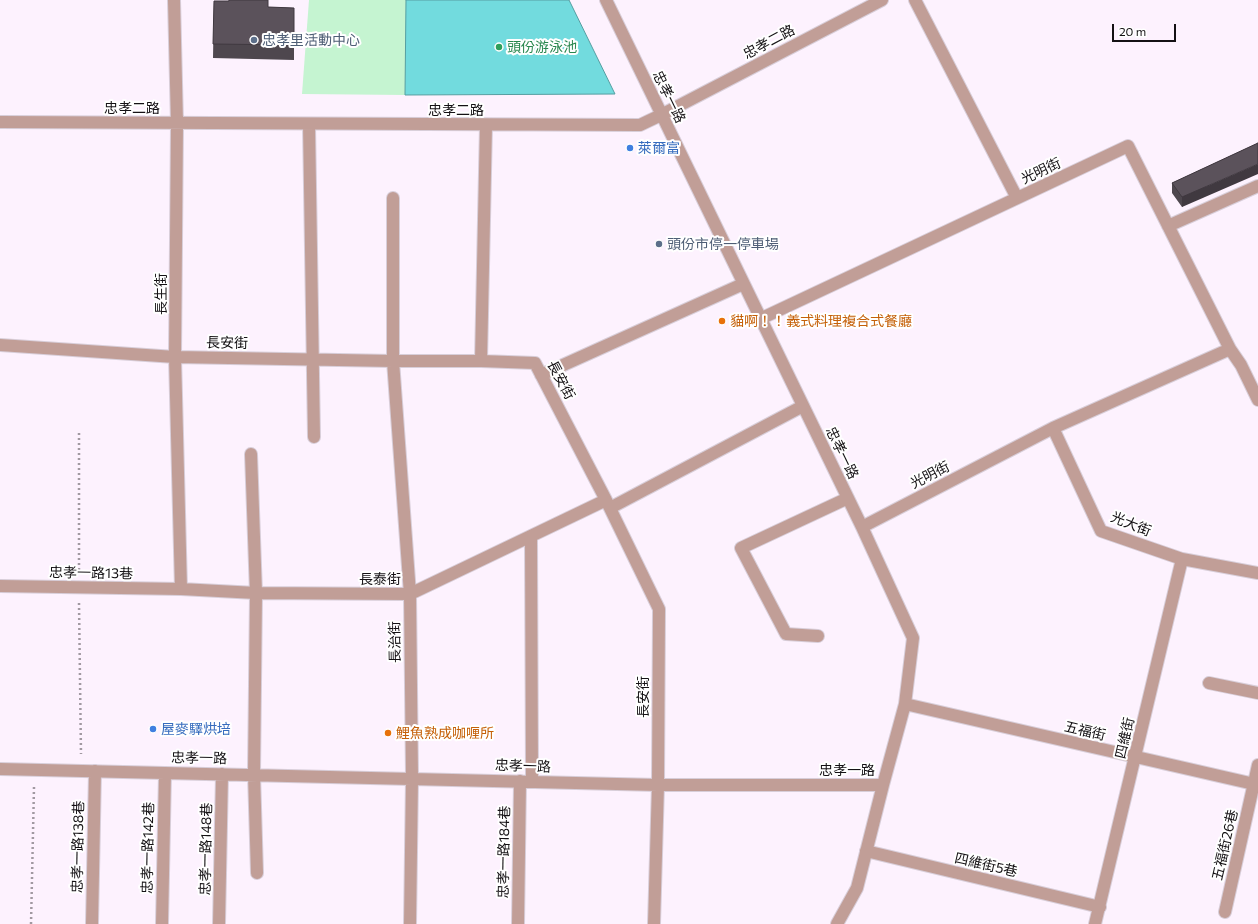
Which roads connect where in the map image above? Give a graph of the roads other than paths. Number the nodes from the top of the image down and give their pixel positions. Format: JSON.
{"nodes":[{"id":1,"x":174,"y":0,"type":"edge"},
{"id":2,"x":606,"y":0,"type":"edge"},
{"id":3,"x":882,"y":0,"type":"edge"},
{"id":4,"x":915,"y":0,"type":"edge"},
{"id":5,"x":661,"y":115,"type":"junction"},
{"id":6,"x":0,"y":122,"type":"edge"},
{"id":7,"x":177,"y":123,"type":"junction"},
{"id":8,"x":309,"y":124,"type":"junction"},
{"id":9,"x":486,"y":125,"type":"junction"},
{"id":10,"x":1258,"y":186,"type":"edge"},
{"id":11,"x":394,"y":198,"type":"dead end"},
{"id":12,"x":1017,"y":198,"type":"junction"},
{"id":13,"x":1168,"y":226,"type":"junction"},
{"id":14,"x":743,"y":284,"type":"junction"},
{"id":15,"x":760,"y":319,"type":"junction"},
{"id":16,"x":0,"y":345,"type":"edge"},
{"id":17,"x":1230,"y":349,"type":"junction"},
{"id":18,"x":175,"y":357,"type":"junction"},
{"id":19,"x":313,"y":359,"type":"junction"},
{"id":20,"x":481,"y":360,"type":"junction"},
{"id":21,"x":393,"y":361,"type":"junction"},
{"id":22,"x":542,"y":375,"type":"junction"},
{"id":23,"x":1258,"y":400,"type":"edge"},
{"id":24,"x":803,"y":406,"type":"junction"},
{"id":25,"x":1053,"y":428,"type":"junction"},
{"id":26,"x":314,"y":436,"type":"dead end"},
{"id":27,"x":251,"y":454,"type":"dead end"},
{"id":28,"x":848,"y":498,"type":"junction"},
{"id":29,"x":608,"y":504,"type":"junction"},
{"id":30,"x":862,"y":527,"type":"junction"},
{"id":31,"x":531,"y":536,"type":"junction"},
{"id":32,"x":1182,"y":559,"type":"junction"},
{"id":33,"x":1258,"y":573,"type":"edge"},
{"id":34,"x":0,"y":586,"type":"edge"},
{"id":35,"x":181,"y":589,"type":"junction"},
{"id":36,"x":256,"y":593,"type":"junction"},
{"id":37,"x":410,"y":594,"type":"junction"},
{"id":38,"x":818,"y":636,"type":"dead end"},
{"id":39,"x":1209,"y":682,"type":"dead end"},
{"id":40,"x":1258,"y":693,"type":"edge"},
{"id":41,"x":905,"y":704,"type":"junction"},
{"id":42,"x":1136,"y":758,"type":"junction"},
{"id":43,"x":1258,"y":765,"type":"edge"},
{"id":44,"x":0,"y":768,"type":"edge"},
{"id":45,"x":95,"y":771,"type":"junction"},
{"id":46,"x":165,"y":773,"type":"junction"},
{"id":47,"x":222,"y":774,"type":"junction"},
{"id":48,"x":254,"y":774,"type":"junction"},
{"id":49,"x":412,"y":778,"type":"junction"},
{"id":50,"x":526,"y":781,"type":"junction"},
{"id":51,"x":658,"y":785,"type":"junction"},
{"id":52,"x":883,"y":785,"type":"junction"},
{"id":53,"x":1256,"y":785,"type":"edge"},
{"id":54,"x":866,"y":851,"type":"junction"},
{"id":55,"x":257,"y":873,"type":"dead end"},
{"id":56,"x":1100,"y":907,"type":"junction"},
{"id":57,"x":1225,"y":912,"type":"dead end"},
{"id":58,"x":92,"y":924,"type":"edge"},
{"id":59,"x":162,"y":924,"type":"edge"},
{"id":60,"x":219,"y":924,"type":"edge"},
{"id":61,"x":410,"y":924,"type":"edge"},
{"id":62,"x":518,"y":924,"type":"edge"},
{"id":63,"x":654,"y":924,"type":"edge"},
{"id":64,"x":837,"y":924,"type":"edge"},
{"id":65,"x":1095,"y":924,"type":"edge"}],
"edges":[{"from":1,"to":7,"type":"street","name":"長生街"},
{"from":2,"to":5,"type":"street","name":"忠孝一路"},
{"from":3,"to":5,"type":"street","name":"忠孝二路"},
{"from":4,"to":12,"type":"street"},
{"from":5,"to":9,"type":"street","name":"忠孝二路"},
{"from":5,"to":14,"type":"street","name":"忠孝一路"},
{"from":6,"to":7,"type":"street","name":"忠孝二路"},
{"from":7,"to":8,"type":"street","name":"忠孝二路"},
{"from":7,"to":18,"type":"street","name":"長生街"},
{"from":8,"to":9,"type":"street","name":"忠孝二路"},
{"from":8,"to":19,"type":"street"},
{"from":9,"to":20,"type":"street"},
{"from":10,"to":13,"type":"street"},
{"from":11,"to":21,"type":"street","name":"長治街"},
{"from":12,"to":13,"type":"street","name":"光明街"},
{"from":12,"to":15,"type":"street","name":"光明街"},
{"from":13,"to":17,"type":"street","name":"光明街"},
{"from":14,"to":15,"type":"street","name":"忠孝一路"},
{"from":14,"to":22,"type":"street"},
{"from":15,"to":24,"type":"street","name":"忠孝一路"},
{"from":16,"to":18,"type":"street","name":"長安街"},
{"from":17,"to":23,"type":"street","name":"光明街"},
{"from":17,"to":25,"type":"street","name":"光明街"},
{"from":18,"to":19,"type":"street","name":"長安街"},
{"from":18,"to":35,"type":"street","name":"長生街"},
{"from":19,"to":21,"type":"street","name":"長安街"},
{"from":19,"to":26,"type":"street"},
{"from":20,"to":21,"type":"street","name":"長安街"},
{"from":20,"to":22,"type":"street","name":"長安街"},
{"from":21,"to":37,"type":"street","name":"長治街"},
{"from":22,"to":29,"type":"street","name":"長安街"},
{"from":24,"to":28,"type":"street","name":"忠孝一路"},
{"from":24,"to":29,"type":"street","name":"長泰街"},
{"from":25,"to":30,"type":"street","name":"光明街"},
{"from":25,"to":32,"type":"street","name":"光大街"},
{"from":27,"to":36,"type":"street"},
{"from":28,"to":30,"type":"street","name":"忠孝一路"},
{"from":28,"to":38,"type":"street"},
{"from":29,"to":31,"type":"street","name":"長泰街"},
{"from":29,"to":51,"type":"street","name":"長安街"},
{"from":30,"to":41,"type":"street","name":"忠孝一路"},
{"from":31,"to":37,"type":"street","name":"長泰街"},
{"from":31,"to":50,"type":"street","name":"忠孝一路184巷"},
{"from":32,"to":33,"type":"street","name":"光大街"},
{"from":32,"to":42,"type":"street","name":"四維街"},
{"from":34,"to":35,"type":"street","name":"忠孝一路13巷"},
{"from":35,"to":36,"type":"street","name":"長泰街"},
{"from":36,"to":37,"type":"street","name":"長泰街"},
{"from":36,"to":48,"type":"street"},
{"from":37,"to":49,"type":"street","name":"長治街"},
{"from":39,"to":40,"type":"street"},
{"from":41,"to":42,"type":"street","name":"五福街"},
{"from":41,"to":52,"type":"street","name":"忠孝一路"},
{"from":42,"to":53,"type":"street","name":"五福街"},
{"from":42,"to":56,"type":"street","name":"四維街"},
{"from":43,"to":53,"type":"street","name":"五福街26巷"},
{"from":44,"to":45,"type":"street","name":"忠孝一路"},
{"from":45,"to":46,"type":"street","name":"忠孝一路"},
{"from":45,"to":58,"type":"street","name":"忠孝一路138巷"},
{"from":46,"to":47,"type":"street","name":"忠孝一路"},
{"from":46,"to":59,"type":"street","name":"忠孝一路142巷"},
{"from":47,"to":48,"type":"street","name":"忠孝一路"},
{"from":47,"to":60,"type":"street","name":"忠孝一路148巷"},
{"from":48,"to":49,"type":"street","name":"忠孝一路"},
{"from":48,"to":55,"type":"street"},
{"from":49,"to":50,"type":"street","name":"忠孝一路"},
{"from":49,"to":61,"type":"street","name":"長治街"},
{"from":50,"to":51,"type":"street","name":"忠孝一路"},
{"from":50,"to":62,"type":"street","name":"忠孝一路184巷"},
{"from":51,"to":52,"type":"street","name":"忠孝一路"},
{"from":51,"to":63,"type":"street","name":"長安街"},
{"from":52,"to":54,"type":"street"},
{"from":53,"to":57,"type":"street","name":"五福街26巷"},
{"from":54,"to":56,"type":"street","name":"四維街5巷"},
{"from":54,"to":64,"type":"street"},
{"from":56,"to":65,"type":"street","name":"四維街"}]}
